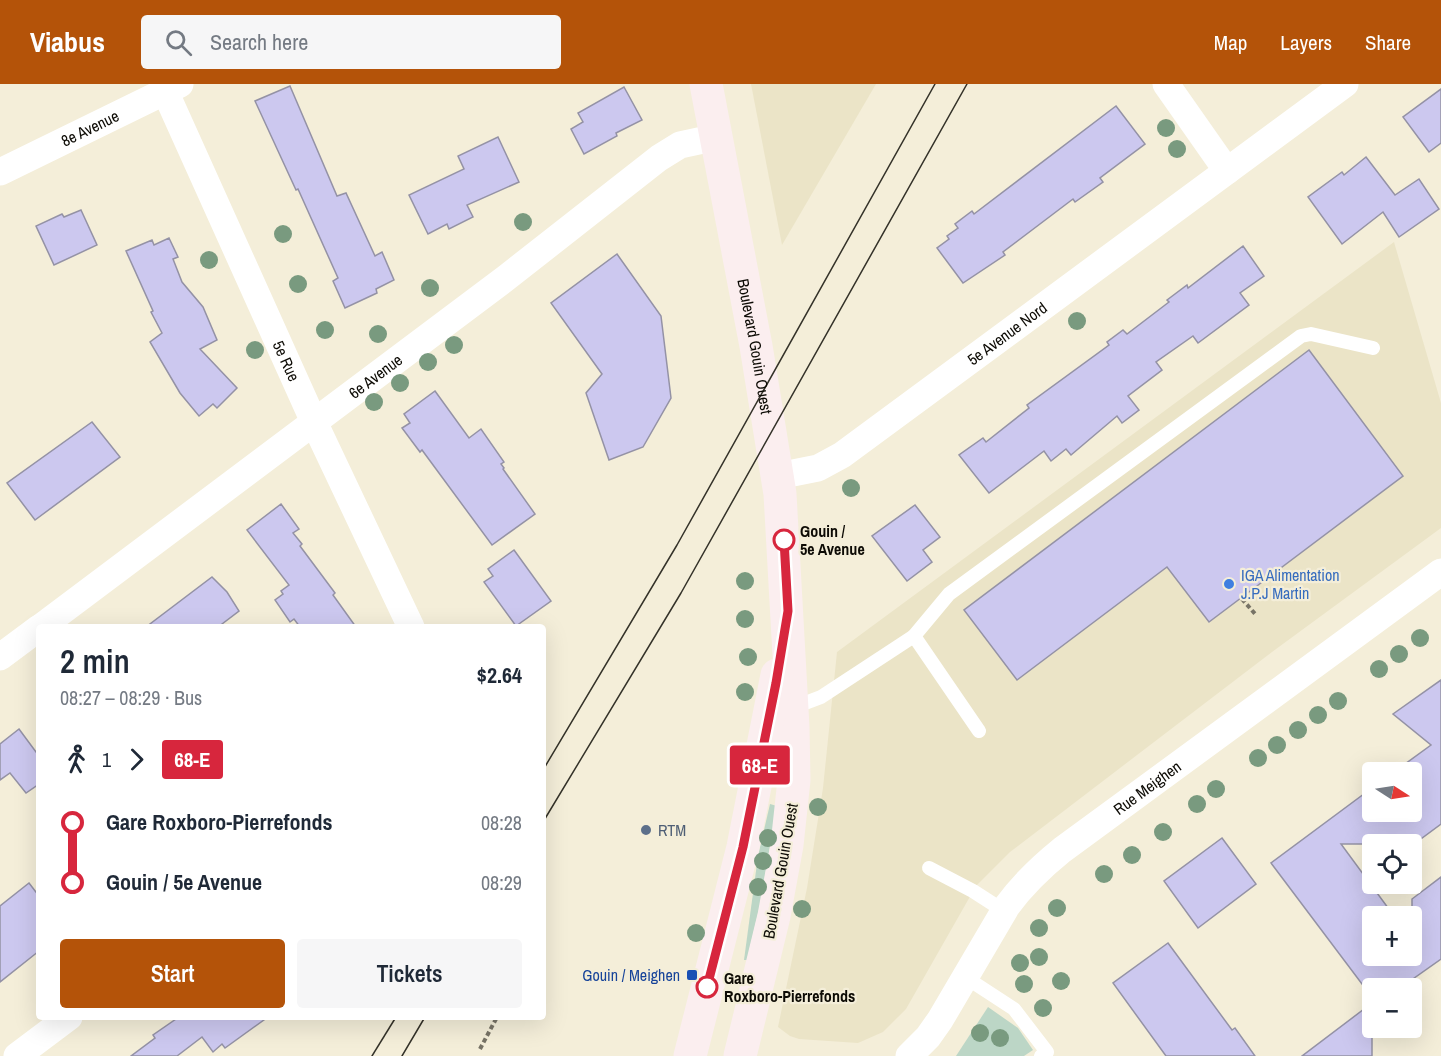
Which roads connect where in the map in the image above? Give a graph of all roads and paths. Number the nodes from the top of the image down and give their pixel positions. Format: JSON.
{"nodes":[{"id":1,"x":706,"y":84,"type":"edge"},
{"id":2,"x":1166,"y":84,"type":"edge"},
{"id":3,"x":1345,"y":84,"type":"edge"},
{"id":4,"x":173,"y":88,"type":"edge"},
{"id":5,"x":717,"y":138,"type":"junction"},
{"id":6,"x":1227,"y":171,"type":"junction"},
{"id":7,"x":0,"y":172,"type":"edge"},
{"id":8,"x":1373,"y":348,"type":"dead end"},
{"id":9,"x":314,"y":422,"type":"junction"},
{"id":10,"x":778,"y":476,"type":"junction"},
{"id":11,"x":1441,"y":572,"type":"edge"},
{"id":12,"x":1242,"y":599,"type":"dead end"},
{"id":13,"x":788,"y":611,"type":"junction"},
{"id":14,"x":1256,"y":615,"type":"dead end"},
{"id":15,"x":45,"y":624,"type":"edge"},
{"id":16,"x":410,"y":624,"type":"edge"},
{"id":17,"x":36,"y":631,"type":"edge"},
{"id":18,"x":914,"y":636,"type":"junction"},
{"id":19,"x":0,"y":657,"type":"edge"},
{"id":20,"x":792,"y":708,"type":"junction"},
{"id":21,"x":979,"y":731,"type":"dead end"},
{"id":22,"x":929,"y":868,"type":"dead end"},
{"id":23,"x":1004,"y":911,"type":"junction"},
{"id":24,"x":965,"y":977,"type":"junction"},
{"id":25,"x":65,"y":1020,"type":"edge"},
{"id":26,"x":495,"y":1020,"type":"edge"},
{"id":27,"x":480,"y":1049,"type":"dead end"},
{"id":28,"x":18,"y":1056,"type":"edge"},
{"id":29,"x":690,"y":1056,"type":"edge"},
{"id":30,"x":740,"y":1056,"type":"edge"},
{"id":31,"x":909,"y":1056,"type":"edge"},
{"id":32,"x":1041,"y":1056,"type":"edge"}],
"edges":[{"from":1,"to":5,"type":"main road","name":"Boulevard Gouin Ouest"},
{"from":2,"to":6,"type":"street"},
{"from":3,"to":6,"type":"street","name":"5e Avenue Nord"},
{"from":4,"to":7,"type":"street","name":"8e Avenue"},
{"from":4,"to":9,"type":"street","name":"5e Rue"},
{"from":5,"to":9,"type":"street","name":"6e Avenue"},
{"from":5,"to":10,"type":"main road","name":"Boulevard Gouin Ouest"},
{"from":6,"to":10,"type":"street","name":"5e Avenue Nord"},
{"from":8,"to":18,"type":"lane"},
{"from":9,"to":15,"type":"street","name":"6e Avenue"},
{"from":9,"to":16,"type":"street","name":"5e Rue"},
{"from":10,"to":13,"type":"main road","name":"Boulevard Gouin Ouest"},
{"from":11,"to":23,"type":"street","name":"Rue Meighen"},
{"from":12,"to":14,"type":"path"},
{"from":13,"to":20,"type":"main road","name":"Boulevard Gouin Ouest"},
{"from":13,"to":29,"type":"main road","name":"Boulevard Gouin Ouest"},
{"from":17,"to":19,"type":"street","name":"6e Avenue"},
{"from":18,"to":20,"type":"lane"},
{"from":18,"to":21,"type":"lane"},
{"from":20,"to":30,"type":"main road","name":"Boulevard Gouin Ouest"},
{"from":22,"to":23,"type":"lane"},
{"from":23,"to":24,"type":"street","name":"Rue Meighen"},
{"from":24,"to":31,"type":"street","name":"Rue Meighen"},
{"from":24,"to":32,"type":"lane"},
{"from":25,"to":28,"type":"street"},
{"from":26,"to":27,"type":"path"}]}
